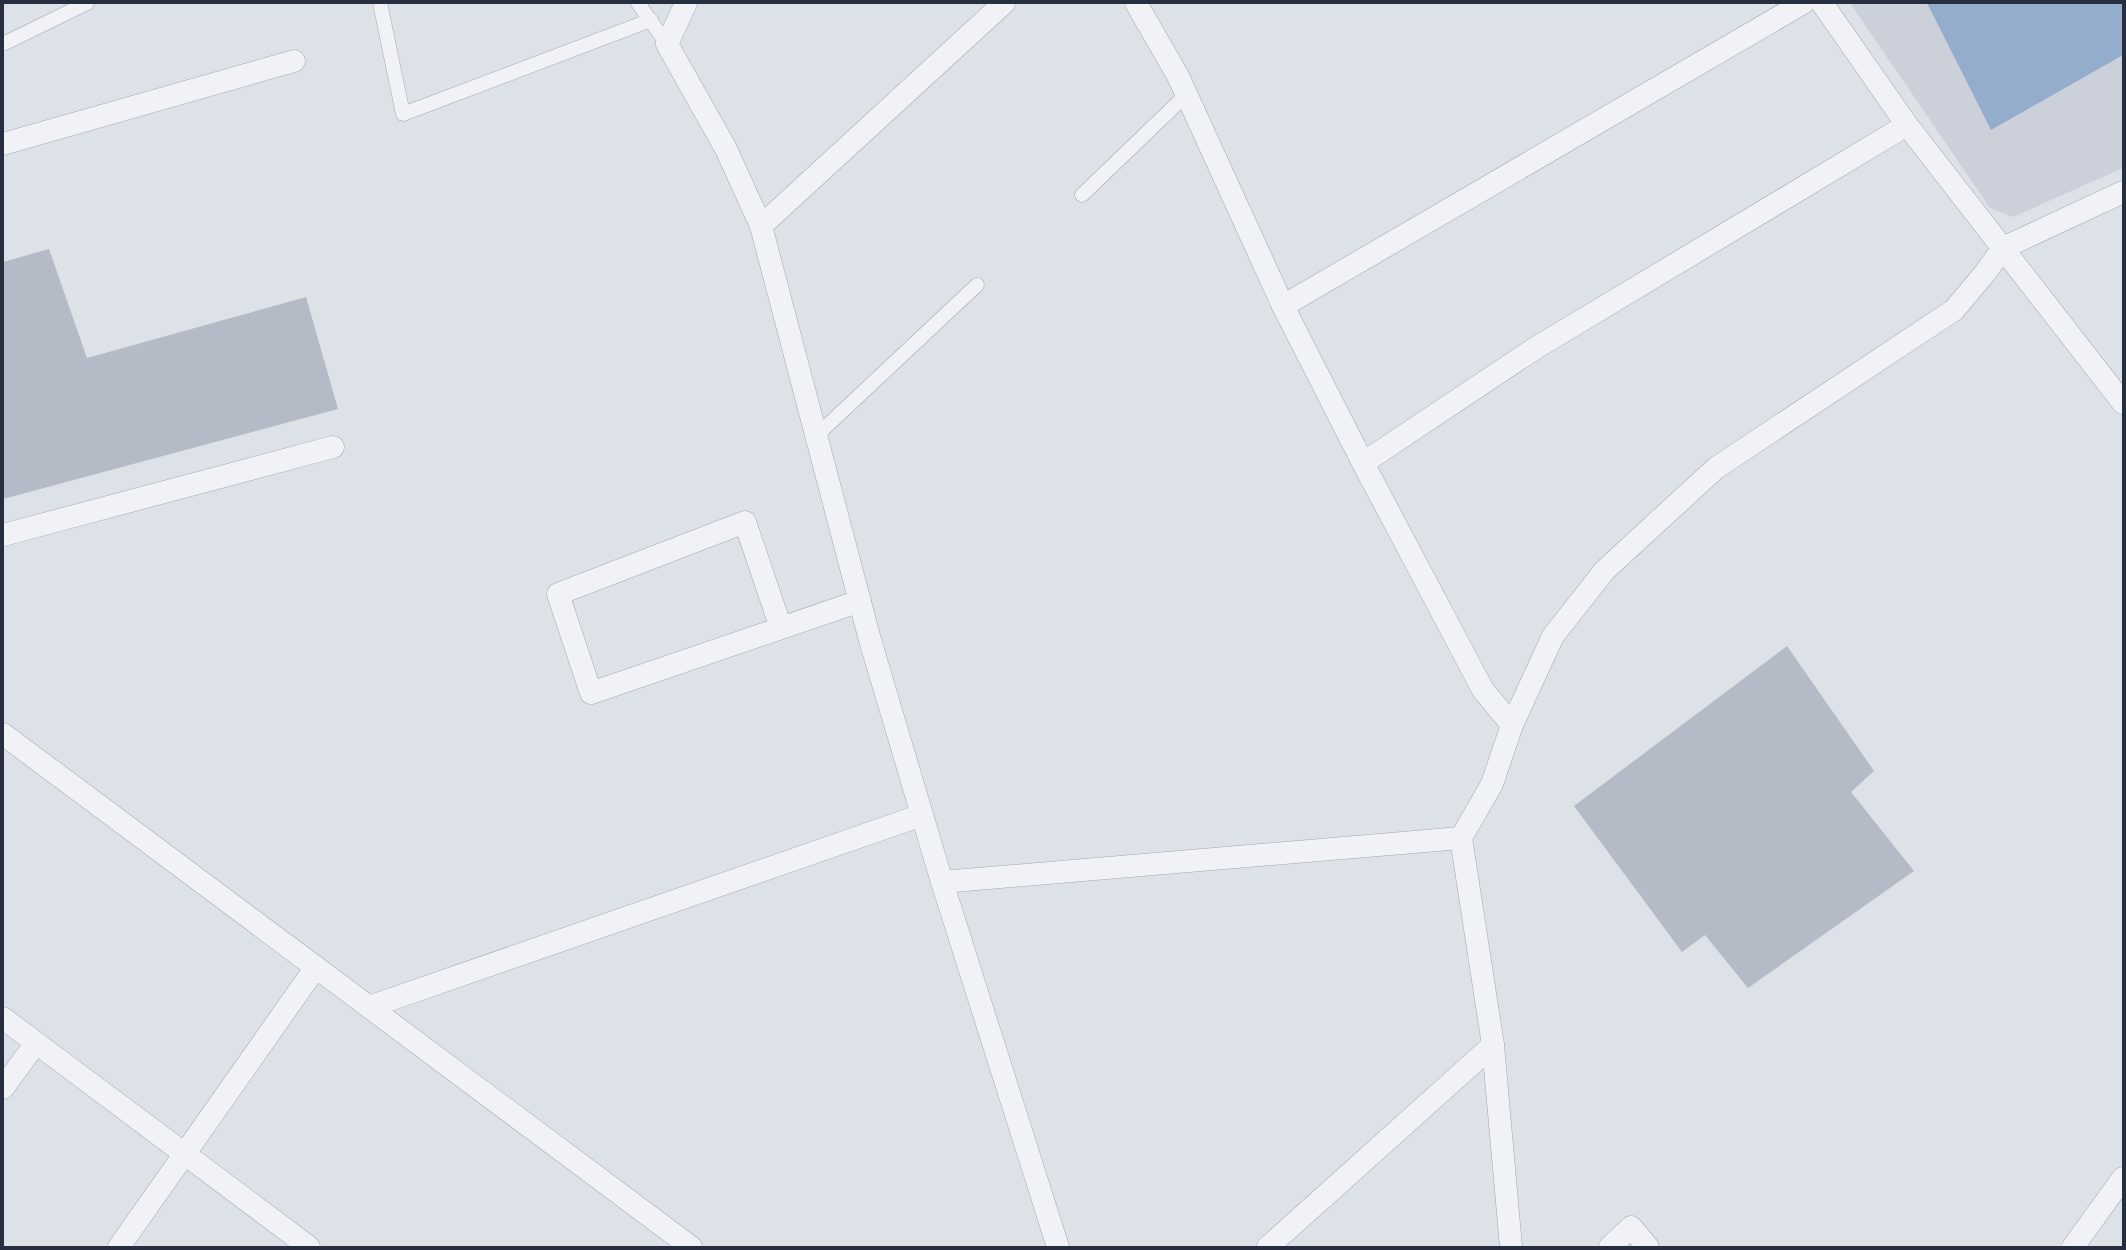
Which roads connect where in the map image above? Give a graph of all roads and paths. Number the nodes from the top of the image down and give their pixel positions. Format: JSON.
{"nodes":[{"id":1,"x":87,"y":3,"type":"edge"},
{"id":2,"x":380,"y":3,"type":"edge"},
{"id":3,"x":638,"y":3,"type":"edge"},
{"id":4,"x":686,"y":3,"type":"edge"},
{"id":5,"x":1004,"y":3,"type":"edge"},
{"id":6,"x":1802,"y":3,"type":"edge"},
{"id":7,"x":1822,"y":3,"type":"edge"},
{"id":8,"x":1142,"y":5,"type":"edge"},
{"id":9,"x":651,"y":20,"type":"junction"},
{"id":10,"x":3,"y":44,"type":"edge"},
{"id":11,"x":667,"y":44,"type":"junction"},
{"id":12,"x":294,"y":61,"type":"dead end"},
{"id":13,"x":1186,"y":95,"type":"junction"},
{"id":14,"x":1907,"y":125,"type":"junction"},
{"id":15,"x":3,"y":144,"type":"edge"},
{"id":16,"x":2123,"y":192,"type":"edge"},
{"id":17,"x":1082,"y":195,"type":"dead end"},
{"id":18,"x":761,"y":226,"type":"junction"},
{"id":19,"x":2003,"y":248,"type":"junction"},
{"id":20,"x":977,"y":285,"type":"dead end"},
{"id":21,"x":1283,"y":306,"type":"junction"},
{"id":22,"x":2123,"y":403,"type":"edge"},
{"id":23,"x":816,"y":436,"type":"junction"},
{"id":24,"x":333,"y":447,"type":"dead end"},
{"id":25,"x":1363,"y":463,"type":"junction"},
{"id":26,"x":3,"y":536,"type":"edge"},
{"id":27,"x":860,"y":601,"type":"junction"},
{"id":28,"x":781,"y":628,"type":"junction"},
{"id":29,"x":1512,"y":726,"type":"junction"},
{"id":30,"x":3,"y":734,"type":"edge"},
{"id":31,"x":922,"y":815,"type":"junction"},
{"id":32,"x":1461,"y":838,"type":"junction"},
{"id":33,"x":942,"y":882,"type":"junction"},
{"id":34,"x":316,"y":967,"type":"junction"},
{"id":35,"x":369,"y":1007,"type":"junction"},
{"id":36,"x":3,"y":1018,"type":"edge"},
{"id":37,"x":36,"y":1043,"type":"junction"},
{"id":38,"x":1493,"y":1045,"type":"junction"},
{"id":39,"x":3,"y":1088,"type":"edge"},
{"id":40,"x":183,"y":1153,"type":"junction"},
{"id":41,"x":2123,"y":1178,"type":"edge"},
{"id":42,"x":119,"y":1247,"type":"edge"},
{"id":43,"x":309,"y":1247,"type":"edge"},
{"id":44,"x":691,"y":1247,"type":"edge"},
{"id":45,"x":1058,"y":1247,"type":"edge"},
{"id":46,"x":1268,"y":1247,"type":"edge"},
{"id":47,"x":1511,"y":1247,"type":"edge"},
{"id":48,"x":1610,"y":1247,"type":"edge"},
{"id":49,"x":1648,"y":1247,"type":"edge"},
{"id":50,"x":2073,"y":1247,"type":"edge"}],
"edges":[{"from":1,"to":10,"type":"lane"},
{"from":2,"to":9,"type":"lane"},
{"from":3,"to":9,"type":"lane"},
{"from":4,"to":11,"type":"street"},
{"from":5,"to":18,"type":"street"},
{"from":6,"to":21,"type":"street"},
{"from":7,"to":14,"type":"street"},
{"from":8,"to":13,"type":"street"},
{"from":9,"to":11,"type":"lane"},
{"from":11,"to":18,"type":"street"},
{"from":12,"to":15,"type":"street"},
{"from":13,"to":17,"type":"lane"},
{"from":13,"to":21,"type":"street"},
{"from":14,"to":19,"type":"street"},
{"from":14,"to":25,"type":"street"},
{"from":16,"to":19,"type":"street"},
{"from":18,"to":23,"type":"street"},
{"from":19,"to":22,"type":"street"},
{"from":19,"to":29,"type":"street"},
{"from":20,"to":23,"type":"lane"},
{"from":21,"to":25,"type":"street"},
{"from":23,"to":27,"type":"street"},
{"from":24,"to":26,"type":"street"},
{"from":25,"to":29,"type":"street"},
{"from":27,"to":28,"type":"street"},
{"from":27,"to":31,"type":"street"},
{"from":28,"to":28,"type":"street"},
{"from":29,"to":32,"type":"street"},
{"from":30,"to":34,"type":"street"},
{"from":31,"to":33,"type":"street"},
{"from":31,"to":35,"type":"street"},
{"from":32,"to":33,"type":"street"},
{"from":32,"to":38,"type":"street"},
{"from":33,"to":45,"type":"street"},
{"from":34,"to":35,"type":"street"},
{"from":34,"to":40,"type":"street"},
{"from":35,"to":44,"type":"street"},
{"from":36,"to":37,"type":"street"},
{"from":37,"to":39,"type":"street"},
{"from":37,"to":40,"type":"street"},
{"from":38,"to":46,"type":"street"},
{"from":38,"to":47,"type":"street"},
{"from":40,"to":42,"type":"street"},
{"from":40,"to":43,"type":"street"},
{"from":41,"to":50,"type":"street"},
{"from":48,"to":49,"type":"street"}]}
